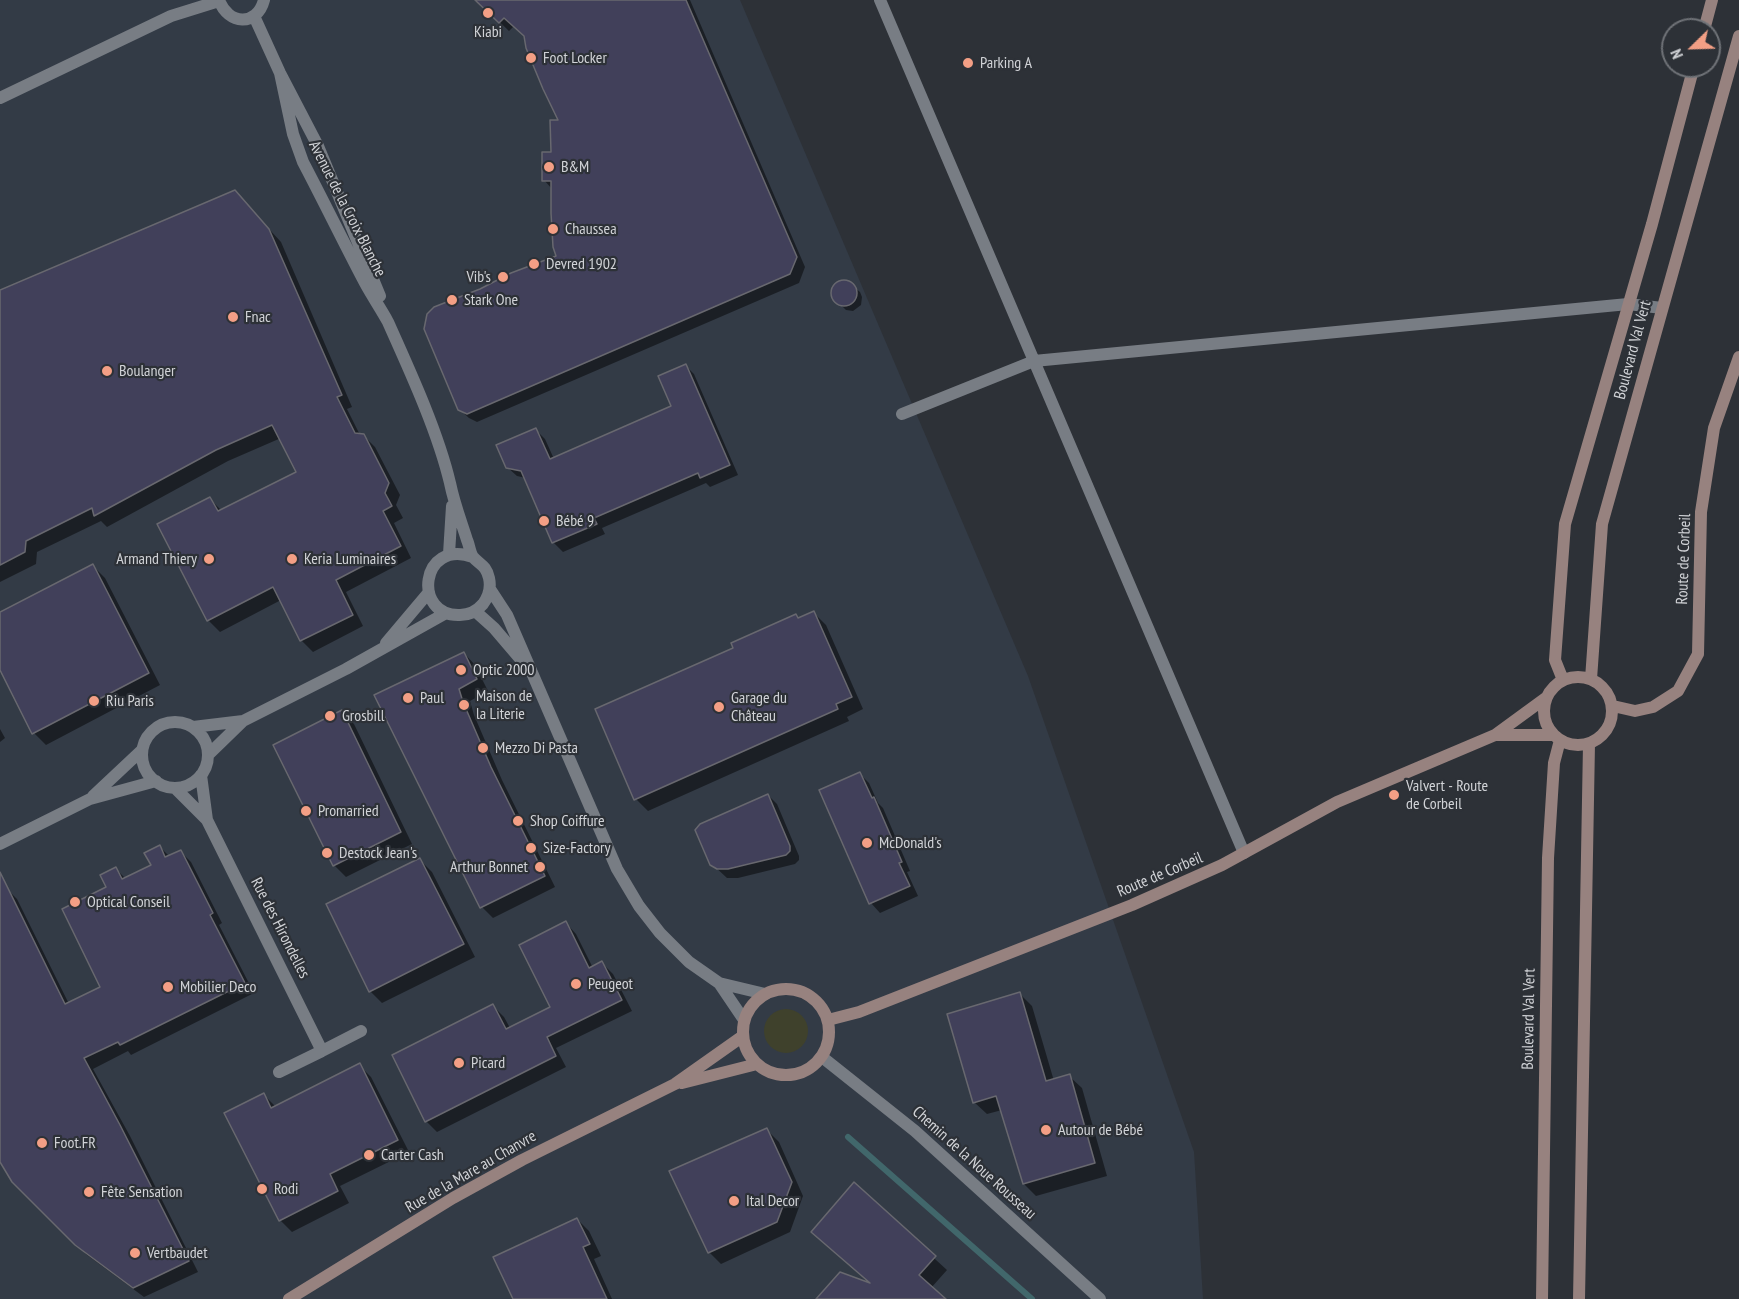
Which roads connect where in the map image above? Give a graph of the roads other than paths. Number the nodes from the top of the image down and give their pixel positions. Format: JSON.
{"nodes":[{"id":1,"x":264,"y":0,"type":"edge"},
{"id":2,"x":880,"y":0,"type":"edge"},
{"id":3,"x":1712,"y":0,"type":"edge"},
{"id":4,"x":219,"y":1,"type":"edge"},
{"id":5,"x":254,"y":16,"type":"junction"},
{"id":6,"x":1707,"y":18,"type":"edge"},
{"id":7,"x":1739,"y":36,"type":"edge"},
{"id":8,"x":280,"y":73,"type":"junction"},
{"id":9,"x":1691,"y":78,"type":"edge"},
{"id":10,"x":0,"y":98,"type":"edge"},
{"id":11,"x":1628,"y":304,"type":"junction"},
{"id":12,"x":1662,"y":308,"type":"junction"},
{"id":13,"x":387,"y":321,"type":"junction"},
{"id":14,"x":1739,"y":357,"type":"edge"},
{"id":15,"x":1034,"y":361,"type":"junction"},
{"id":16,"x":902,"y":414,"type":"dead end"},
{"id":17,"x":453,"y":499,"type":"junction"},
{"id":18,"x":449,"y":554,"type":"junction"},
{"id":19,"x":473,"y":557,"type":"junction"},
{"id":20,"x":490,"y":589,"type":"junction"},
{"id":21,"x":429,"y":592,"type":"junction"},
{"id":22,"x":475,"y":611,"type":"junction"},
{"id":23,"x":446,"y":613,"type":"junction"},
{"id":24,"x":381,"y":648,"type":"junction"},
{"id":25,"x":532,"y":673,"type":"junction"},
{"id":26,"x":1591,"y":679,"type":"junction"},
{"id":27,"x":1563,"y":680,"type":"junction"},
{"id":28,"x":1547,"y":697,"type":"junction"},
{"id":29,"x":1612,"y":706,"type":"junction"},
{"id":30,"x":243,"y":721,"type":"junction"},
{"id":31,"x":193,"y":727,"type":"junction"},
{"id":32,"x":1495,"y":735,"type":"junction"},
{"id":33,"x":1557,"y":738,"type":"junction"},
{"id":34,"x":1589,"y":744,"type":"junction"},
{"id":35,"x":142,"y":750,"type":"junction"},
{"id":36,"x":208,"y":755,"type":"junction"},
{"id":37,"x":201,"y":775,"type":"junction"},
{"id":38,"x":156,"y":781,"type":"junction"},
{"id":39,"x":175,"y":788,"type":"junction"},
{"id":40,"x":90,"y":799,"type":"junction"},
{"id":41,"x":207,"y":820,"type":"junction"},
{"id":42,"x":0,"y":844,"type":"edge"},
{"id":43,"x":1244,"y":853,"type":"junction"},
{"id":44,"x":719,"y":983,"type":"junction"},
{"id":45,"x":765,"y":994,"type":"junction"},
{"id":46,"x":744,"y":1020,"type":"junction"},
{"id":47,"x":828,"y":1020,"type":"junction"},
{"id":48,"x":361,"y":1031,"type":"dead end"},
{"id":49,"x":743,"y":1036,"type":"junction"},
{"id":50,"x":322,"y":1051,"type":"junction"},
{"id":51,"x":822,"y":1057,"type":"junction"},
{"id":52,"x":757,"y":1064,"type":"junction"},
{"id":53,"x":279,"y":1072,"type":"dead end"},
{"id":54,"x":675,"y":1084,"type":"junction"},
{"id":55,"x":289,"y":1299,"type":"edge"},
{"id":56,"x":1100,"y":1299,"type":"edge"},
{"id":57,"x":1542,"y":1299,"type":"edge"},
{"id":58,"x":1579,"y":1299,"type":"edge"}],
"edges":[{"from":1,"to":5,"type":"street"},
{"from":2,"to":15,"type":"street"},
{"from":3,"to":6,"type":"street"},
{"from":4,"to":5,"type":"street"},
{"from":4,"to":10,"type":"street"},
{"from":5,"to":8,"type":"street","name":"Avenue de la Croix Blanche"},
{"from":7,"to":12,"type":"street","name":"Boulevard Val Vert"},
{"from":8,"to":13,"type":"street","name":"Avenue de la Croix Blanche"},
{"from":8,"to":13,"type":"street","name":"Avenue de la Croix Blanche"},
{"from":9,"to":11,"type":"street","name":"Boulevard Val Vert"},
{"from":11,"to":12,"type":"street"},
{"from":11,"to":15,"type":"street"},
{"from":11,"to":27,"type":"street","name":"Boulevard Val Vert"},
{"from":12,"to":26,"type":"street","name":"Boulevard Val Vert"},
{"from":13,"to":17,"type":"street","name":"Avenue de la Croix Blanche"},
{"from":14,"to":29,"type":"street","name":"Route de Corbeil"},
{"from":15,"to":16,"type":"street"},
{"from":15,"to":43,"type":"street"},
{"from":17,"to":18,"type":"street","name":"Avenue de la Croix Blanche"},
{"from":17,"to":19,"type":"street","name":"Avenue de la Croix Blanche"},
{"from":18,"to":19,"type":"street"},
{"from":18,"to":21,"type":"street"},
{"from":19,"to":20,"type":"street","name":"Avenue de la Croix Blanche"},
{"from":20,"to":22,"type":"street"},
{"from":20,"to":25,"type":"street","name":"Avenue de la Croix Blanche"},
{"from":21,"to":23,"type":"street"},
{"from":21,"to":24,"type":"street"},
{"from":22,"to":23,"type":"street"},
{"from":22,"to":25,"type":"street"},
{"from":23,"to":24,"type":"street"},
{"from":24,"to":30,"type":"street"},
{"from":25,"to":44,"type":"street","name":"Avenue de la Croix Blanche"},
{"from":26,"to":27,"type":"street"},
{"from":26,"to":29,"type":"street"},
{"from":27,"to":28,"type":"street"},
{"from":28,"to":32,"type":"street","name":"Route de Corbeil"},
{"from":28,"to":33,"type":"street"},
{"from":29,"to":34,"type":"street"},
{"from":30,"to":31,"type":"street"},
{"from":30,"to":36,"type":"street"},
{"from":31,"to":35,"type":"street"},
{"from":31,"to":36,"type":"street"},
{"from":32,"to":33,"type":"street","name":"Route de Corbeil"},
{"from":32,"to":43,"type":"street","name":"Route de Corbeil"},
{"from":33,"to":34,"type":"street"},
{"from":33,"to":57,"type":"street","name":"Boulevard Val Vert"},
{"from":34,"to":58,"type":"street"},
{"from":35,"to":38,"type":"street"},
{"from":35,"to":40,"type":"street"},
{"from":36,"to":37,"type":"street"},
{"from":37,"to":39,"type":"street"},
{"from":37,"to":41,"type":"street","name":"Rue des Hirondelles"},
{"from":38,"to":39,"type":"street"},
{"from":38,"to":40,"type":"street"},
{"from":39,"to":41,"type":"street","name":"Rue des Hirondelles"},
{"from":40,"to":42,"type":"street"},
{"from":41,"to":50,"type":"street","name":"Rue des Hirondelles"},
{"from":43,"to":47,"type":"street","name":"Route de Corbeil"},
{"from":44,"to":45,"type":"street"},
{"from":44,"to":46,"type":"street"},
{"from":45,"to":46,"type":"street"},
{"from":45,"to":47,"type":"street"},
{"from":46,"to":49,"type":"street"},
{"from":47,"to":51,"type":"street"},
{"from":48,"to":50,"type":"street"},
{"from":49,"to":52,"type":"street"},
{"from":49,"to":54,"type":"street","name":"Rue de la Mare au Chanvre"},
{"from":50,"to":53,"type":"street"},
{"from":51,"to":52,"type":"street"},
{"from":51,"to":56,"type":"street","name":"Chemin de la Noue Rousseau"},
{"from":52,"to":54,"type":"street","name":"Rue de la Mare au Chanvre"},
{"from":54,"to":55,"type":"street","name":"Rue de la Mare au Chanvre"}]}
